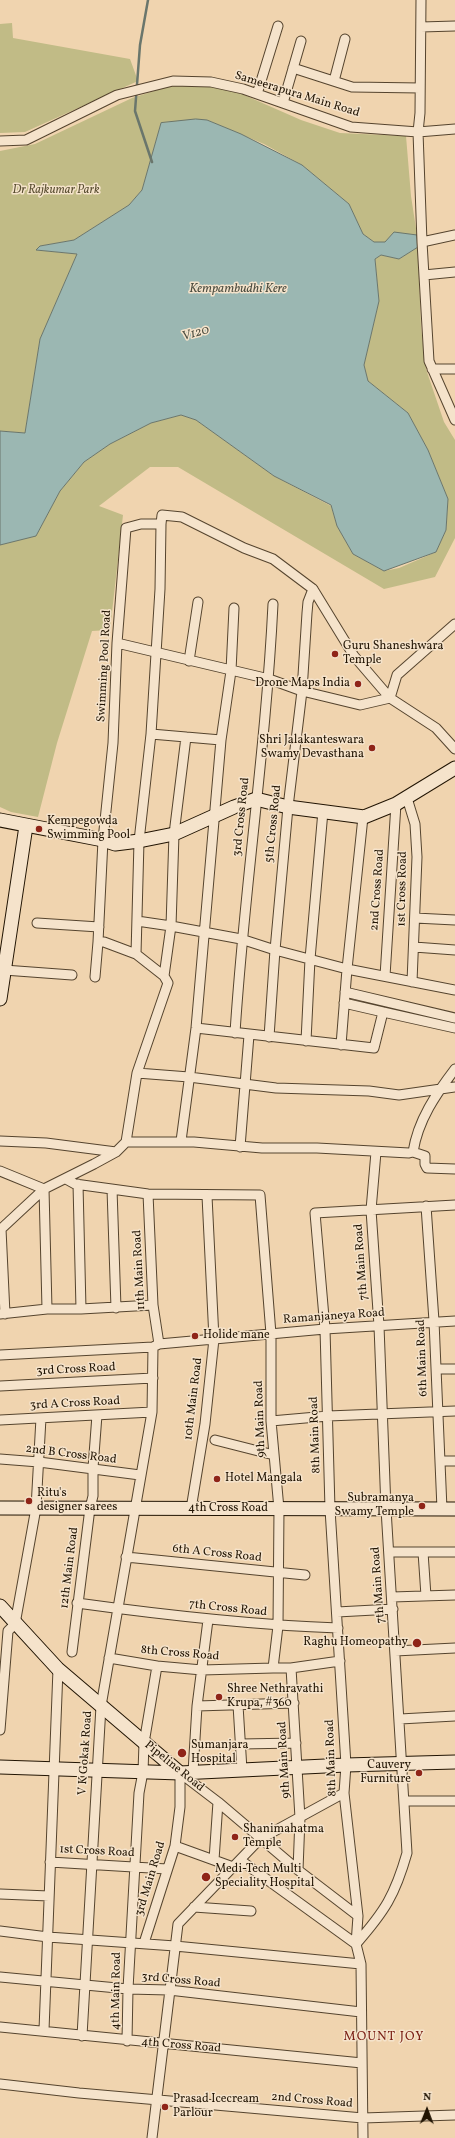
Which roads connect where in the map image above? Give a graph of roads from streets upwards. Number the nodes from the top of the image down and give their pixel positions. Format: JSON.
{"nodes":[{"id":1,"x":420,"y":0,"type":"edge"},
{"id":2,"x":278,"y":26,"type":"dead end"},
{"id":3,"x":455,"y":26,"type":"edge"},
{"id":4,"x":421,"y":27,"type":"junction"},
{"id":5,"x":345,"y":39,"type":"dead end"},
{"id":6,"x":301,"y":41,"type":"dead end"},
{"id":7,"x":294,"y":68,"type":"junction"},
{"id":8,"x":334,"y":81,"type":"junction"},
{"id":9,"x":420,"y":88,"type":"junction"},
{"id":10,"x":257,"y":94,"type":"junction"},
{"id":11,"x":283,"y":102,"type":"junction"},
{"id":12,"x":455,"y":129,"type":"edge"},
{"id":13,"x":418,"y":132,"type":"junction"},
{"id":14,"x":0,"y":141,"type":"edge"},
{"id":15,"x":455,"y":235,"type":"edge"},
{"id":16,"x":422,"y":242,"type":"junction"},
{"id":17,"x":455,"y":272,"type":"edge"},
{"id":18,"x":424,"y":275,"type":"junction"},
{"id":19,"x":432,"y":369,"type":"junction"},
{"id":20,"x":455,"y":369,"type":"edge"},
{"id":21,"x":455,"y":420,"type":"edge"},
{"id":22,"x":161,"y":524,"type":"junction"},
{"id":23,"x":313,"y":589,"type":"junction"},
{"id":24,"x":198,"y":602,"type":"dead end"},
{"id":25,"x":273,"y":604,"type":"dead end"},
{"id":26,"x":234,"y":608,"type":"dead end"},
{"id":27,"x":455,"y":624,"type":"edge"},
{"id":28,"x":117,"y":643,"type":"junction"},
{"id":29,"x":156,"y":651,"type":"junction"},
{"id":30,"x":189,"y":661,"type":"junction"},
{"id":31,"x":231,"y":671,"type":"junction"},
{"id":32,"x":269,"y":679,"type":"junction"},
{"id":33,"x":302,"y":691,"type":"junction"},
{"id":34,"x":390,"y":698,"type":"junction"},
{"id":35,"x":152,"y":734,"type":"junction"},
{"id":36,"x":186,"y":737,"type":"junction"},
{"id":37,"x":221,"y":740,"type":"junction"},
{"id":38,"x":455,"y":749,"type":"edge"},
{"id":39,"x":455,"y":768,"type":"edge"},
{"id":40,"x":256,"y":799,"type":"junction"},
{"id":41,"x":401,"y":801,"type":"junction"},
{"id":42,"x":288,"y":807,"type":"junction"},
{"id":43,"x":323,"y":811,"type":"junction"},
{"id":44,"x":216,"y":816,"type":"junction"},
{"id":45,"x":363,"y":817,"type":"junction"},
{"id":46,"x":0,"y":820,"type":"edge"},
{"id":47,"x":26,"y":826,"type":"junction"},
{"id":48,"x":174,"y":834,"type":"junction"},
{"id":49,"x":103,"y":840,"type":"junction"},
{"id":50,"x":139,"y":841,"type":"junction"},
{"id":51,"x":415,"y":918,"type":"junction"},
{"id":52,"x":455,"y":920,"type":"edge"},
{"id":53,"x":137,"y":921,"type":"junction"},
{"id":54,"x":37,"y":923,"type":"dead end"},
{"id":55,"x":171,"y":926,"type":"junction"},
{"id":56,"x":99,"y":927,"type":"junction"},
{"id":57,"x":205,"y":932,"type":"junction"},
{"id":58,"x":241,"y":940,"type":"junction"},
{"id":59,"x":98,"y":942,"type":"junction"},
{"id":60,"x":414,"y":947,"type":"junction"},
{"id":61,"x":274,"y":950,"type":"junction"},
{"id":62,"x":455,"y":950,"type":"edge"},
{"id":63,"x":136,"y":954,"type":"junction"},
{"id":64,"x":310,"y":960,"type":"junction"},
{"id":65,"x":346,"y":969,"type":"junction"},
{"id":66,"x":4,"y":970,"type":"junction"},
{"id":67,"x":72,"y":975,"type":"dead end"},
{"id":68,"x":164,"y":976,"type":"junction"},
{"id":69,"x":385,"y":976,"type":"junction"},
{"id":70,"x":95,"y":977,"type":"dead end"},
{"id":71,"x":412,"y":982,"type":"junction"},
{"id":72,"x":455,"y":990,"type":"edge"},
{"id":73,"x":345,"y":992,"type":"junction"},
{"id":74,"x":0,"y":999,"type":"edge"},
{"id":75,"x":344,"y":1003,"type":"junction"},
{"id":76,"x":383,"y":1012,"type":"junction"},
{"id":77,"x":455,"y":1018,"type":"edge"},
{"id":78,"x":196,"y":1028,"type":"junction"},
{"id":79,"x":455,"y":1028,"type":"edge"},
{"id":80,"x":235,"y":1033,"type":"junction"},
{"id":81,"x":249,"y":1035,"type":"junction"},
{"id":82,"x":269,"y":1037,"type":"junction"},
{"id":83,"x":306,"y":1041,"type":"junction"},
{"id":84,"x":340,"y":1045,"type":"junction"},
{"id":85,"x":455,"y":1070,"type":"edge"},
{"id":86,"x":137,"y":1073,"type":"junction"},
{"id":87,"x":189,"y":1077,"type":"junction"},
{"id":88,"x":244,"y":1084,"type":"junction"},
{"id":89,"x":455,"y":1087,"type":"edge"},
{"id":90,"x":441,"y":1088,"type":"junction"},
{"id":91,"x":0,"y":1141,"type":"edge"},
{"id":92,"x":126,"y":1142,"type":"junction"},
{"id":93,"x":181,"y":1142,"type":"junction"},
{"id":94,"x":240,"y":1147,"type":"junction"},
{"id":95,"x":116,"y":1152,"type":"junction"},
{"id":96,"x":376,"y":1152,"type":"junction"},
{"id":97,"x":413,"y":1152,"type":"junction"},
{"id":98,"x":455,"y":1169,"type":"edge"},
{"id":99,"x":0,"y":1171,"type":"edge"},
{"id":100,"x":66,"y":1179,"type":"junction"},
{"id":101,"x":78,"y":1184,"type":"junction"},
{"id":102,"x":44,"y":1189,"type":"junction"},
{"id":103,"x":112,"y":1189,"type":"junction"},
{"id":104,"x":148,"y":1194,"type":"junction"},
{"id":105,"x":207,"y":1196,"type":"junction"},
{"id":106,"x":455,"y":1205,"type":"edge"},
{"id":107,"x":426,"y":1206,"type":"junction"},
{"id":108,"x":370,"y":1210,"type":"junction"},
{"id":109,"x":1,"y":1230,"type":"edge"},
{"id":110,"x":152,"y":1305,"type":"junction"},
{"id":111,"x":116,"y":1308,"type":"junction"},
{"id":112,"x":47,"y":1309,"type":"junction"},
{"id":113,"x":81,"y":1309,"type":"junction"},
{"id":114,"x":2,"y":1314,"type":"edge"},
{"id":115,"x":434,"y":1321,"type":"junction"},
{"id":116,"x":455,"y":1321,"type":"edge"},
{"id":117,"x":379,"y":1326,"type":"junction"},
{"id":118,"x":325,"y":1329,"type":"junction"},
{"id":119,"x":271,"y":1334,"type":"junction"},
{"id":120,"x":214,"y":1339,"type":"junction"},
{"id":121,"x":156,"y":1346,"type":"junction"},
{"id":122,"x":0,"y":1355,"type":"edge"},
{"id":123,"x":436,"y":1369,"type":"junction"},
{"id":124,"x":455,"y":1369,"type":"edge"},
{"id":125,"x":153,"y":1378,"type":"junction"},
{"id":126,"x":0,"y":1386,"type":"edge"},
{"id":127,"x":437,"y":1411,"type":"junction"},
{"id":128,"x":455,"y":1411,"type":"edge"},
{"id":129,"x":152,"y":1412,"type":"junction"},
{"id":130,"x":383,"y":1413,"type":"junction"},
{"id":131,"x":97,"y":1415,"type":"junction"},
{"id":132,"x":328,"y":1416,"type":"junction"},
{"id":133,"x":41,"y":1418,"type":"junction"},
{"id":134,"x":0,"y":1420,"type":"edge"},
{"id":135,"x":271,"y":1421,"type":"junction"},
{"id":136,"x":215,"y":1440,"type":"dead end"},
{"id":137,"x":274,"y":1455,"type":"junction"},
{"id":138,"x":0,"y":1459,"type":"edge"},
{"id":139,"x":440,"y":1461,"type":"junction"},
{"id":140,"x":455,"y":1461,"type":"edge"},
{"id":141,"x":39,"y":1462,"type":"junction"},
{"id":142,"x":93,"y":1468,"type":"junction"},
{"id":143,"x":140,"y":1475,"type":"junction"},
{"id":144,"x":0,"y":1508,"type":"edge"},
{"id":145,"x":36,"y":1508,"type":"junction"},
{"id":146,"x":90,"y":1508,"type":"junction"},
{"id":147,"x":386,"y":1508,"type":"junction"},
{"id":148,"x":134,"y":1509,"type":"junction"},
{"id":149,"x":191,"y":1509,"type":"junction"},
{"id":150,"x":279,"y":1509,"type":"junction"},
{"id":151,"x":330,"y":1509,"type":"junction"},
{"id":152,"x":449,"y":1509,"type":"edge"},
{"id":153,"x":389,"y":1552,"type":"junction"},
{"id":154,"x":423,"y":1552,"type":"junction"},
{"id":155,"x":455,"y":1552,"type":"edge"},
{"id":156,"x":126,"y":1557,"type":"junction"},
{"id":157,"x":279,"y":1573,"type":"junction"},
{"id":158,"x":305,"y":1575,"type":"dead end"},
{"id":159,"x":426,"y":1596,"type":"junction"},
{"id":160,"x":455,"y":1596,"type":"edge"},
{"id":161,"x":392,"y":1597,"type":"junction"},
{"id":162,"x":77,"y":1603,"type":"junction"},
{"id":163,"x":0,"y":1606,"type":"edge"},
{"id":164,"x":118,"y":1609,"type":"junction"},
{"id":165,"x":393,"y":1609,"type":"junction"},
{"id":166,"x":337,"y":1612,"type":"junction"},
{"id":167,"x":208,"y":1620,"type":"junction"},
{"id":168,"x":15,"y":1624,"type":"junction"},
{"id":169,"x":278,"y":1626,"type":"junction"},
{"id":170,"x":338,"y":1628,"type":"junction"},
{"id":171,"x":455,"y":1648,"type":"edge"},
{"id":172,"x":395,"y":1651,"type":"junction"},
{"id":173,"x":72,"y":1652,"type":"dead end"},
{"id":174,"x":109,"y":1658,"type":"junction"},
{"id":175,"x":340,"y":1661,"type":"junction"},
{"id":176,"x":157,"y":1666,"type":"junction"},
{"id":177,"x":273,"y":1668,"type":"junction"},
{"id":178,"x":291,"y":1668,"type":"junction"},
{"id":179,"x":58,"y":1669,"type":"junction"},
{"id":180,"x":202,"y":1670,"type":"junction"},
{"id":181,"x":2,"y":1688,"type":"edge"},
{"id":182,"x":294,"y":1703,"type":"junction"},
{"id":183,"x":238,"y":1705,"type":"junction"},
{"id":184,"x":102,"y":1706,"type":"junction"},
{"id":185,"x":197,"y":1706,"type":"junction"},
{"id":186,"x":455,"y":1716,"type":"edge"},
{"id":187,"x":400,"y":1719,"type":"junction"},
{"id":188,"x":0,"y":1730,"type":"edge"},
{"id":189,"x":144,"y":1743,"type":"junction"},
{"id":190,"x":296,"y":1743,"type":"junction"},
{"id":191,"x":241,"y":1744,"type":"junction"},
{"id":192,"x":402,"y":1762,"type":"junction"},
{"id":193,"x":455,"y":1762,"type":"edge"},
{"id":194,"x":346,"y":1765,"type":"junction"},
{"id":195,"x":0,"y":1767,"type":"edge"},
{"id":196,"x":297,"y":1767,"type":"junction"},
{"id":197,"x":54,"y":1770,"type":"junction"},
{"id":198,"x":242,"y":1770,"type":"junction"},
{"id":199,"x":97,"y":1771,"type":"junction"},
{"id":200,"x":143,"y":1772,"type":"junction"},
{"id":201,"x":187,"y":1772,"type":"junction"},
{"id":202,"x":344,"y":1793,"type":"junction"},
{"id":203,"x":406,"y":1800,"type":"junction"},
{"id":204,"x":455,"y":1801,"type":"edge"},
{"id":205,"x":218,"y":1802,"type":"junction"},
{"id":206,"x":300,"y":1818,"type":"junction"},
{"id":207,"x":260,"y":1839,"type":"junction"},
{"id":208,"x":175,"y":1846,"type":"junction"},
{"id":209,"x":214,"y":1860,"type":"junction"},
{"id":210,"x":240,"y":1860,"type":"junction"},
{"id":211,"x":50,"y":1862,"type":"junction"},
{"id":212,"x":92,"y":1863,"type":"junction"},
{"id":213,"x":135,"y":1866,"type":"junction"},
{"id":214,"x":233,"y":1867,"type":"junction"},
{"id":215,"x":167,"y":1869,"type":"junction"},
{"id":216,"x":298,"y":1870,"type":"junction"},
{"id":217,"x":0,"y":1894,"type":"edge"},
{"id":218,"x":49,"y":1896,"type":"junction"},
{"id":219,"x":194,"y":1907,"type":"junction"},
{"id":220,"x":251,"y":1911,"type":"dead end"},
{"id":221,"x":358,"y":1916,"type":"junction"},
{"id":222,"x":0,"y":1931,"type":"edge"},
{"id":223,"x":48,"y":1937,"type":"junction"},
{"id":224,"x":88,"y":1940,"type":"junction"},
{"id":225,"x":130,"y":1942,"type":"junction"},
{"id":226,"x":144,"y":1943,"type":"junction"},
{"id":227,"x":356,"y":1944,"type":"junction"},
{"id":228,"x":175,"y":1946,"type":"junction"},
{"id":229,"x":360,"y":1964,"type":"junction"},
{"id":230,"x":0,"y":1977,"type":"edge"},
{"id":231,"x":46,"y":1981,"type":"junction"},
{"id":232,"x":85,"y":1985,"type":"junction"},
{"id":233,"x":128,"y":1989,"type":"junction"},
{"id":234,"x":169,"y":1990,"type":"junction"},
{"id":235,"x":361,"y":2012,"type":"junction"},
{"id":236,"x":0,"y":2026,"type":"edge"},
{"id":237,"x":44,"y":2030,"type":"junction"},
{"id":238,"x":82,"y":2036,"type":"junction"},
{"id":239,"x":127,"y":2041,"type":"junction"},
{"id":240,"x":163,"y":2043,"type":"junction"},
{"id":241,"x":362,"y":2063,"type":"junction"},
{"id":242,"x":0,"y":2084,"type":"edge"},
{"id":243,"x":158,"y":2099,"type":"junction"},
{"id":244,"x":455,"y":2115,"type":"edge"},
{"id":245,"x":363,"y":2118,"type":"junction"},
{"id":246,"x":152,"y":2138,"type":"edge"},
{"id":247,"x":363,"y":2138,"type":"edge"}],
"edges":[{"from":1,"to":4,"type":"street"},
{"from":2,"to":10,"type":"street"},
{"from":3,"to":4,"type":"street"},
{"from":4,"to":9,"type":"street"},
{"from":5,"to":8,"type":"street"},
{"from":6,"to":7,"type":"street"},
{"from":7,"to":8,"type":"street"},
{"from":7,"to":11,"type":"street"},
{"from":8,"to":9,"type":"street"},
{"from":9,"to":13,"type":"street"},
{"from":10,"to":11,"type":"street","name":"Sameerapura Main Road"},
{"from":10,"to":14,"type":"street","name":"Sameerapura Main Road"},
{"from":11,"to":13,"type":"street","name":"Sameerapura Main Road"},
{"from":12,"to":13,"type":"street","name":"Sameerapura Main Road"},
{"from":13,"to":16,"type":"street"},
{"from":15,"to":16,"type":"street"},
{"from":16,"to":18,"type":"street"},
{"from":17,"to":18,"type":"street"},
{"from":18,"to":19,"type":"street"},
{"from":19,"to":20,"type":"street"},
{"from":19,"to":21,"type":"street"},
{"from":22,"to":23,"type":"street"},
{"from":22,"to":28,"type":"street","name":"Swimming Pool Road"},
{"from":22,"to":29,"type":"street"},
{"from":23,"to":33,"type":"street","name":"5th Cross Road"},
{"from":23,"to":34,"type":"street"},
{"from":24,"to":30,"type":"street"},
{"from":25,"to":32,"type":"street","name":"3rd Cross Road"},
{"from":26,"to":31,"type":"street"},
{"from":27,"to":34,"type":"street"},
{"from":28,"to":29,"type":"street"},
{"from":28,"to":49,"type":"street","name":"Swimming Pool Road"},
{"from":29,"to":30,"type":"street"},
{"from":29,"to":35,"type":"street"},
{"from":30,"to":31,"type":"street"},
{"from":31,"to":32,"type":"street"},
{"from":31,"to":37,"type":"street"},
{"from":32,"to":33,"type":"street"},
{"from":32,"to":40,"type":"street","name":"3rd Cross Road"},
{"from":33,"to":34,"type":"street"},
{"from":33,"to":42,"type":"street","name":"5th Cross Road"},
{"from":34,"to":38,"type":"street"},
{"from":35,"to":36,"type":"street"},
{"from":35,"to":50,"type":"street"},
{"from":36,"to":37,"type":"street"},
{"from":36,"to":48,"type":"street"},
{"from":37,"to":44,"type":"street"},
{"from":39,"to":41,"type":"street"},
{"from":40,"to":42,"type":"street"},
{"from":40,"to":44,"type":"street"},
{"from":40,"to":58,"type":"street","name":"3rd Cross Road"},
{"from":41,"to":45,"type":"street"},
{"from":41,"to":51,"type":"street","name":"1st Cross Road"},
{"from":41,"to":69,"type":"street","name":"2nd Cross Road"},
{"from":42,"to":43,"type":"street"},
{"from":42,"to":61,"type":"street","name":"5th Cross Road"},
{"from":43,"to":45,"type":"street"},
{"from":43,"to":64,"type":"street"},
{"from":44,"to":48,"type":"street"},
{"from":44,"to":57,"type":"street"},
{"from":45,"to":65,"type":"street"},
{"from":46,"to":47,"type":"street"},
{"from":47,"to":49,"type":"street"},
{"from":47,"to":66,"type":"street"},
{"from":48,"to":50,"type":"street"},
{"from":48,"to":55,"type":"street"},
{"from":49,"to":50,"type":"street"},
{"from":49,"to":56,"type":"street","name":"Swimming Pool Road"},
{"from":50,"to":53,"type":"street"},
{"from":51,"to":52,"type":"street"},
{"from":51,"to":60,"type":"street","name":"1st Cross Road"},
{"from":53,"to":55,"type":"street"},
{"from":53,"to":63,"type":"street"},
{"from":54,"to":56,"type":"street"},
{"from":55,"to":57,"type":"street"},
{"from":55,"to":68,"type":"street"},
{"from":56,"to":59,"type":"street","name":"Swimming Pool Road"},
{"from":57,"to":58,"type":"street"},
{"from":57,"to":78,"type":"street"},
{"from":58,"to":61,"type":"street"},
{"from":58,"to":80,"type":"street","name":"3rd Cross Road"},
{"from":59,"to":63,"type":"street"},
{"from":59,"to":70,"type":"street","name":"Swimming Pool Road"},
{"from":60,"to":62,"type":"street"},
{"from":60,"to":71,"type":"street","name":"1st Cross Road"},
{"from":61,"to":64,"type":"street"},
{"from":61,"to":82,"type":"street","name":"5th Cross Road"},
{"from":63,"to":68,"type":"street"},
{"from":64,"to":65,"type":"street"},
{"from":64,"to":83,"type":"street"},
{"from":65,"to":69,"type":"street"},
{"from":65,"to":73,"type":"street"},
{"from":66,"to":67,"type":"street"},
{"from":66,"to":74,"type":"street"},
{"from":68,"to":86,"type":"street"},
{"from":69,"to":71,"type":"street"},
{"from":71,"to":72,"type":"street"},
{"from":73,"to":75,"type":"street"},
{"from":73,"to":77,"type":"street"},
{"from":75,"to":76,"type":"street"},
{"from":75,"to":84,"type":"street"},
{"from":76,"to":79,"type":"street"},
{"from":76,"to":84,"type":"street"},
{"from":78,"to":80,"type":"street"},
{"from":78,"to":87,"type":"street"},
{"from":80,"to":81,"type":"street"},
{"from":81,"to":82,"type":"street"},
{"from":81,"to":88,"type":"street"},
{"from":82,"to":83,"type":"street"},
{"from":83,"to":84,"type":"street"},
{"from":85,"to":90,"type":"street"},
{"from":86,"to":87,"type":"street"},
{"from":86,"to":92,"type":"street"},
{"from":87,"to":88,"type":"street"},
{"from":87,"to":93,"type":"street"},
{"from":88,"to":90,"type":"street"},
{"from":88,"to":94,"type":"street"},
{"from":89,"to":90,"type":"street"},
{"from":90,"to":97,"type":"street"},
{"from":91,"to":95,"type":"street"},
{"from":92,"to":93,"type":"street"},
{"from":92,"to":95,"type":"street"},
{"from":93,"to":94,"type":"street"},
{"from":94,"to":96,"type":"street"},
{"from":95,"to":100,"type":"street"},
{"from":96,"to":97,"type":"street"},
{"from":96,"to":108,"type":"street","name":"7th Main Road"},
{"from":97,"to":98,"type":"street"},
{"from":99,"to":102,"type":"street"},
{"from":100,"to":101,"type":"street","name":"9th Main Road"},
{"from":100,"to":102,"type":"street"},
{"from":101,"to":103,"type":"street","name":"9th Main Road"},
{"from":101,"to":113,"type":"street"},
{"from":102,"to":109,"type":"street"},
{"from":102,"to":112,"type":"street"},
{"from":103,"to":104,"type":"street","name":"9th Main Road"},
{"from":103,"to":111,"type":"street"},
{"from":104,"to":105,"type":"street","name":"9th Main Road"},
{"from":104,"to":110,"type":"street","name":"11th Main Road"},
{"from":105,"to":119,"type":"street","name":"9th Main Road"},
{"from":105,"to":120,"type":"street","name":"10th Main Road"},
{"from":106,"to":107,"type":"street"},
{"from":107,"to":108,"type":"street"},
{"from":107,"to":115,"type":"street","name":"6th Main Road"},
{"from":108,"to":117,"type":"street","name":"7th Main Road"},
{"from":108,"to":118,"type":"street","name":"8th Main Road"},
{"from":109,"to":114,"type":"street"},
{"from":110,"to":111,"type":"street"},
{"from":110,"to":121,"type":"street","name":"11th Main Road"},
{"from":111,"to":113,"type":"street"},
{"from":112,"to":113,"type":"street"},
{"from":112,"to":114,"type":"street"},
{"from":115,"to":116,"type":"street","name":"Ramanjaneya Road"},
{"from":115,"to":117,"type":"street","name":"Ramanjaneya Road"},
{"from":115,"to":123,"type":"street","name":"6th Main Road"},
{"from":117,"to":118,"type":"street","name":"Ramanjaneya Road"},
{"from":117,"to":130,"type":"street","name":"7th Main Road"},
{"from":118,"to":119,"type":"street","name":"Ramanjaneya Road"},
{"from":118,"to":132,"type":"street","name":"8th Main Road"},
{"from":119,"to":120,"type":"street","name":"Ramanjaneya Road"},
{"from":119,"to":135,"type":"street","name":"9th Main Road"},
{"from":120,"to":121,"type":"street","name":"Ramanjaneya Road"},
{"from":120,"to":149,"type":"street","name":"10th Main Road"},
{"from":121,"to":122,"type":"street","name":"Ramanjaneya Road"},
{"from":121,"to":125,"type":"street","name":"11th Main Road"},
{"from":123,"to":124,"type":"street"},
{"from":123,"to":127,"type":"street","name":"6th Main Road"},
{"from":125,"to":126,"type":"street","name":"3rd Cross Road"},
{"from":125,"to":129,"type":"street","name":"11th Main Road"},
{"from":127,"to":128,"type":"street"},
{"from":127,"to":130,"type":"street"},
{"from":127,"to":139,"type":"street","name":"6th Main Road"},
{"from":129,"to":131,"type":"street","name":"3rd A Cross Road"},
{"from":129,"to":143,"type":"street","name":"11th Main Road"},
{"from":130,"to":132,"type":"street"},
{"from":130,"to":147,"type":"street","name":"7th Main Road"},
{"from":131,"to":133,"type":"street","name":"3rd A Cross Road"},
{"from":131,"to":142,"type":"street","name":"12th Main Road"},
{"from":132,"to":135,"type":"street"},
{"from":132,"to":151,"type":"street","name":"8th Main Road"},
{"from":133,"to":134,"type":"street","name":"3rd A Cross Road"},
{"from":133,"to":141,"type":"street"},
{"from":135,"to":137,"type":"street","name":"9th Main Road"},
{"from":136,"to":137,"type":"street"},
{"from":137,"to":150,"type":"street","name":"9th Main Road"},
{"from":138,"to":141,"type":"street","name":"2nd B Cross Road"},
{"from":139,"to":140,"type":"street"},
{"from":139,"to":152,"type":"street","name":"6th Main Road"},
{"from":141,"to":142,"type":"street","name":"2nd B Cross Road"},
{"from":141,"to":145,"type":"street"},
{"from":142,"to":143,"type":"street","name":"2nd B Cross Road"},
{"from":142,"to":146,"type":"street","name":"12th Main Road"},
{"from":143,"to":148,"type":"street","name":"V K Gokak Road"},
{"from":144,"to":145,"type":"street","name":"4th Cross Road"},
{"from":145,"to":146,"type":"street","name":"4th Cross Road"},
{"from":145,"to":168,"type":"street"},
{"from":146,"to":148,"type":"street","name":"4th Cross Road"},
{"from":146,"to":162,"type":"street","name":"12th Main Road"},
{"from":147,"to":151,"type":"street","name":"4th Cross Road"},
{"from":147,"to":152,"type":"street","name":"4th Cross Road"},
{"from":147,"to":153,"type":"street","name":"7th Main Road"},
{"from":148,"to":149,"type":"street","name":"4th Cross Road"},
{"from":148,"to":156,"type":"street","name":"V K Gokak Road"},
{"from":149,"to":150,"type":"street","name":"4th Cross Road"},
{"from":150,"to":151,"type":"street","name":"4th Cross Road"},
{"from":150,"to":157,"type":"street","name":"9th Main Road"},
{"from":151,"to":166,"type":"street","name":"8th Main Road"},
{"from":153,"to":154,"type":"street"},
{"from":153,"to":161,"type":"street","name":"7th Main Road"},
{"from":154,"to":155,"type":"street"},
{"from":154,"to":159,"type":"street"},
{"from":156,"to":157,"type":"street","name":"6th A Cross Road"},
{"from":156,"to":164,"type":"street","name":"V K Gokak Road"},
{"from":157,"to":158,"type":"street","name":"6th A Cross Road"},
{"from":157,"to":169,"type":"street","name":"9th Main Road"},
{"from":159,"to":160,"type":"street"},
{"from":159,"to":161,"type":"street"},
{"from":161,"to":165,"type":"street","name":"7th Main Road"},
{"from":162,"to":164,"type":"street","name":"7th Cross Road"},
{"from":162,"to":173,"type":"street","name":"12th Main Road"},
{"from":163,"to":168,"type":"street","name":"Pipeline Road"},
{"from":164,"to":167,"type":"street","name":"7th Cross Road"},
{"from":164,"to":174,"type":"street","name":"V K Gokak Road"},
{"from":165,"to":166,"type":"street"},
{"from":165,"to":172,"type":"street","name":"7th Main Road"},
{"from":166,"to":170,"type":"street","name":"8th Main Road"},
{"from":167,"to":169,"type":"street","name":"7th Cross Road"},
{"from":167,"to":180,"type":"street","name":"3rd Main Road"},
{"from":168,"to":179,"type":"street","name":"Pipeline Road"},
{"from":168,"to":181,"type":"street"},
{"from":169,"to":170,"type":"street","name":"7th Cross Road"},
{"from":169,"to":177,"type":"street","name":"9th Main Road"},
{"from":170,"to":175,"type":"street","name":"8th Main Road"},
{"from":171,"to":172,"type":"street"},
{"from":172,"to":187,"type":"street","name":"7th Main Road"},
{"from":174,"to":176,"type":"street","name":"8th Cross Road"},
{"from":174,"to":184,"type":"street","name":"V K Gokak Road"},
{"from":175,"to":178,"type":"street"},
{"from":175,"to":194,"type":"street","name":"8th Main Road"},
{"from":176,"to":180,"type":"street","name":"8th Cross Road"},
{"from":176,"to":189,"type":"street"},
{"from":177,"to":178,"type":"street"},
{"from":177,"to":180,"type":"street","name":"8th Cross Road"},
{"from":178,"to":182,"type":"street","name":"9th Main Road"},
{"from":179,"to":184,"type":"street","name":"Pipeline Road"},
{"from":179,"to":197,"type":"street"},
{"from":180,"to":185,"type":"street","name":"3rd Main Road"},
{"from":181,"to":188,"type":"street"},
{"from":182,"to":183,"type":"street"},
{"from":182,"to":190,"type":"street","name":"9th Main Road"},
{"from":183,"to":185,"type":"street"},
{"from":183,"to":191,"type":"street"},
{"from":184,"to":189,"type":"street","name":"Pipeline Road"},
{"from":184,"to":199,"type":"street","name":"V K Gokak Road"},
{"from":185,"to":201,"type":"street","name":"3rd Main Road"},
{"from":186,"to":187,"type":"street"},
{"from":187,"to":192,"type":"street","name":"7th Main Road"},
{"from":189,"to":200,"type":"street"},
{"from":189,"to":201,"type":"street","name":"Pipeline Road"},
{"from":190,"to":191,"type":"street"},
{"from":190,"to":196,"type":"street","name":"9th Main Road"},
{"from":191,"to":198,"type":"street"},
{"from":192,"to":193,"type":"street"},
{"from":192,"to":194,"type":"street"},
{"from":192,"to":203,"type":"street","name":"7th Main Road"},
{"from":194,"to":196,"type":"street"},
{"from":194,"to":202,"type":"street","name":"8th Main Road"},
{"from":195,"to":197,"type":"street"},
{"from":196,"to":198,"type":"street"},
{"from":196,"to":206,"type":"street","name":"9th Main Road"},
{"from":197,"to":199,"type":"street"},
{"from":197,"to":211,"type":"street"},
{"from":198,"to":201,"type":"street"},
{"from":199,"to":200,"type":"street"},
{"from":199,"to":212,"type":"street","name":"V K Gokak Road"},
{"from":200,"to":201,"type":"street"},
{"from":200,"to":213,"type":"street"},
{"from":201,"to":205,"type":"street","name":"Pipeline Road"},
{"from":201,"to":208,"type":"street","name":"3rd Main Road"},
{"from":202,"to":206,"type":"street"},
{"from":202,"to":221,"type":"street","name":"8th Main Road"},
{"from":203,"to":204,"type":"street"},
{"from":203,"to":227,"type":"street","name":"7th Main Road"},
{"from":205,"to":207,"type":"street","name":"Pipeline Road"},
{"from":205,"to":209,"type":"street"},
{"from":206,"to":207,"type":"street"},
{"from":206,"to":216,"type":"street","name":"9th Main Road"},
{"from":207,"to":210,"type":"street"},
{"from":207,"to":216,"type":"street","name":"Pipeline Road"},
{"from":208,"to":209,"type":"street"},
{"from":208,"to":215,"type":"street","name":"3rd Main Road"},
{"from":209,"to":214,"type":"street"},
{"from":210,"to":214,"type":"street"},
{"from":210,"to":227,"type":"street"},
{"from":211,"to":212,"type":"street","name":"1st Cross Road"},
{"from":211,"to":218,"type":"street"},
{"from":212,"to":213,"type":"street","name":"1st Cross Road"},
{"from":212,"to":224,"type":"street","name":"V K Gokak Road"},
{"from":213,"to":215,"type":"street","name":"1st Cross Road"},
{"from":213,"to":225,"type":"street","name":"4th Main Road"},
{"from":214,"to":219,"type":"street"},
{"from":215,"to":226,"type":"street","name":"3rd Main Road"},
{"from":216,"to":221,"type":"street","name":"Pipeline Road"},
{"from":217,"to":218,"type":"street"},
{"from":218,"to":223,"type":"street"},
{"from":219,"to":220,"type":"street"},
{"from":219,"to":228,"type":"street"},
{"from":221,"to":227,"type":"street","name":"8th Main Road"},
{"from":222,"to":223,"type":"street"},
{"from":223,"to":224,"type":"street"},
{"from":223,"to":231,"type":"street"},
{"from":224,"to":225,"type":"street"},
{"from":224,"to":232,"type":"street","name":"V K Gokak Road"},
{"from":225,"to":226,"type":"street"},
{"from":225,"to":233,"type":"street","name":"4th Main Road"},
{"from":226,"to":228,"type":"street"},
{"from":227,"to":229,"type":"street","name":"8th Main Road"},
{"from":228,"to":229,"type":"street"},
{"from":228,"to":234,"type":"street"},
{"from":229,"to":235,"type":"street","name":"8th Main Road"},
{"from":230,"to":231,"type":"street","name":"3rd Cross Road"},
{"from":231,"to":232,"type":"street","name":"3rd Cross Road"},
{"from":231,"to":237,"type":"street"},
{"from":232,"to":233,"type":"street","name":"3rd Cross Road"},
{"from":232,"to":238,"type":"street","name":"V K Gokak Road"},
{"from":233,"to":234,"type":"street","name":"3rd Cross Road"},
{"from":233,"to":239,"type":"street","name":"4th Main Road"},
{"from":234,"to":235,"type":"street","name":"3rd Cross Road"},
{"from":234,"to":240,"type":"street"},
{"from":235,"to":241,"type":"street","name":"8th Main Road"},
{"from":236,"to":237,"type":"street","name":"4th Cross Road"},
{"from":237,"to":238,"type":"street","name":"4th Cross Road"},
{"from":238,"to":239,"type":"street","name":"4th Cross Road"},
{"from":239,"to":240,"type":"street","name":"4th Cross Road"},
{"from":240,"to":241,"type":"street","name":"4th Cross Road"},
{"from":240,"to":243,"type":"street"},
{"from":241,"to":245,"type":"street","name":"8th Main Road"},
{"from":242,"to":243,"type":"street","name":"2nd Cross Road"},
{"from":243,"to":245,"type":"street","name":"2nd Cross Road"},
{"from":243,"to":246,"type":"street"},
{"from":244,"to":245,"type":"street","name":"2nd Cross Road"},
{"from":245,"to":247,"type":"street","name":"8th Main Road"}]}
